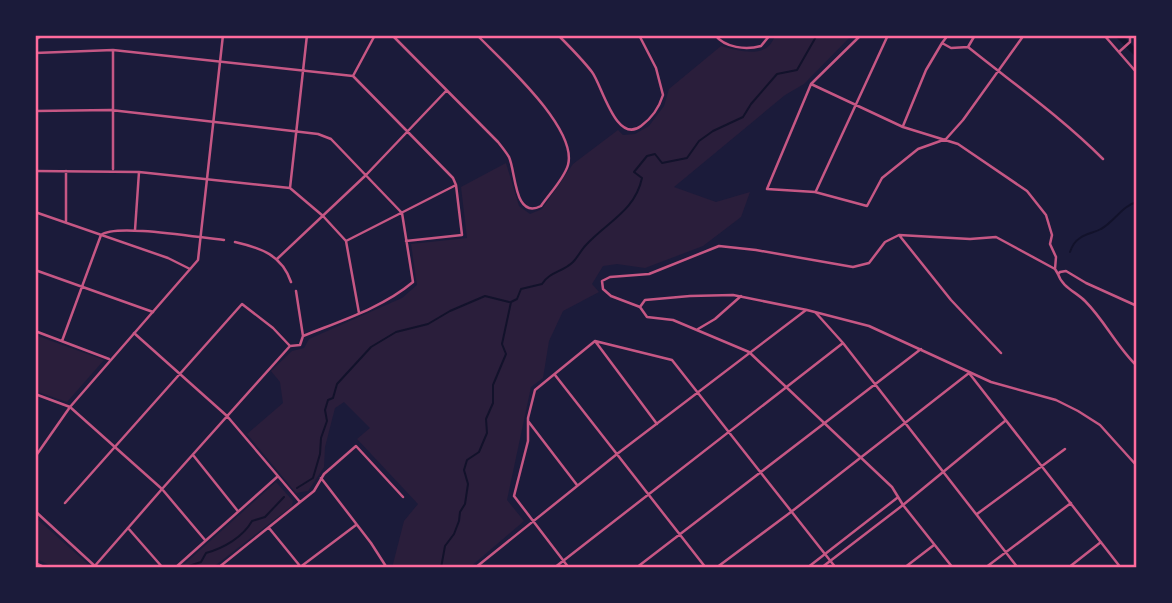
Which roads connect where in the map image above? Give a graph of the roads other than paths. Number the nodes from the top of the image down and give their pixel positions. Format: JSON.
{"nodes":[{"id":1,"x":43,"y":35,"type":"edge"},
{"id":2,"x":223,"y":35,"type":"edge"},
{"id":3,"x":307,"y":35,"type":"edge"},
{"id":4,"x":375,"y":35,"type":"edge"},
{"id":5,"x":392,"y":35,"type":"edge"},
{"id":6,"x":477,"y":35,"type":"edge"},
{"id":7,"x":558,"y":35,"type":"edge"},
{"id":8,"x":639,"y":35,"type":"edge"},
{"id":9,"x":715,"y":35,"type":"edge"},
{"id":10,"x":770,"y":35,"type":"edge"},
{"id":11,"x":861,"y":35,"type":"edge"},
{"id":12,"x":888,"y":35,"type":"edge"},
{"id":13,"x":948,"y":35,"type":"edge"},
{"id":14,"x":975,"y":35,"type":"edge"},
{"id":15,"x":1024,"y":35,"type":"edge"},
{"id":16,"x":1104,"y":35,"type":"edge"},
{"id":17,"x":1130,"y":35,"type":"edge"},
{"id":18,"x":1137,"y":39,"type":"edge"},
{"id":19,"x":35,"y":40,"type":"edge"},
{"id":20,"x":1130,"y":41,"type":"junction"},
{"id":21,"x":942,"y":43,"type":"junction"},
{"id":22,"x":968,"y":47,"type":"junction"},
{"id":23,"x":113,"y":50,"type":"junction"},
{"id":24,"x":1120,"y":51,"type":"junction"},
{"id":25,"x":35,"y":52,"type":"edge"},
{"id":26,"x":220,"y":62,"type":"junction"},
{"id":27,"x":303,"y":71,"type":"junction"},
{"id":28,"x":997,"y":71,"type":"junction"},
{"id":29,"x":1137,"y":73,"type":"edge"},
{"id":30,"x":353,"y":76,"type":"junction"},
{"id":31,"x":811,"y":84,"type":"junction"},
{"id":32,"x":447,"y":90,"type":"junction"},
{"id":33,"x":856,"y":104,"type":"junction"},
{"id":34,"x":111,"y":110,"type":"junction"},
{"id":35,"x":35,"y":111,"type":"edge"},
{"id":36,"x":214,"y":120,"type":"junction"},
{"id":37,"x":903,"y":127,"type":"junction"},
{"id":38,"x":296,"y":131,"type":"junction"},
{"id":39,"x":407,"y":132,"type":"junction"},
{"id":40,"x":946,"y":139,"type":"junction"},
{"id":41,"x":1103,"y":159,"type":"dead end"},
{"id":42,"x":66,"y":170,"type":"junction"},
{"id":43,"x":35,"y":171,"type":"edge"},
{"id":44,"x":113,"y":171,"type":"junction"},
{"id":45,"x":139,"y":172,"type":"junction"},
{"id":46,"x":366,"y":175,"type":"junction"},
{"id":47,"x":208,"y":180,"type":"junction"},
{"id":48,"x":456,"y":185,"type":"junction"},
{"id":49,"x":290,"y":188,"type":"junction"},
{"id":50,"x":815,"y":192,"type":"junction"},
{"id":51,"x":35,"y":212,"type":"edge"},
{"id":52,"x":402,"y":213,"type":"junction"},
{"id":53,"x":323,"y":216,"type":"junction"},
{"id":54,"x":66,"y":222,"type":"junction"},
{"id":55,"x":135,"y":230,"type":"junction"},
{"id":56,"x":101,"y":235,"type":"junction"},
{"id":57,"x":899,"y":235,"type":"junction"},
{"id":58,"x":201,"y":238,"type":"junction"},
{"id":59,"x":224,"y":240,"type":"dead end"},
{"id":60,"x":406,"y":241,"type":"junction"},
{"id":61,"x":235,"y":242,"type":"dead end"},
{"id":62,"x":346,"y":242,"type":"junction"},
{"id":63,"x":277,"y":258,"type":"junction"},
{"id":64,"x":190,"y":269,"type":"junction"},
{"id":65,"x":1055,"y":269,"type":"junction"},
{"id":66,"x":35,"y":270,"type":"edge"},
{"id":67,"x":1058,"y":274,"type":"junction"},
{"id":68,"x":291,"y":282,"type":"dead end"},
{"id":69,"x":82,"y":287,"type":"junction"},
{"id":70,"x":296,"y":292,"type":"dead end"},
{"id":71,"x":741,"y":296,"type":"junction"},
{"id":72,"x":1137,"y":306,"type":"edge"},
{"id":73,"x":640,"y":307,"type":"junction"},
{"id":74,"x":807,"y":310,"type":"junction"},
{"id":75,"x":153,"y":312,"type":"junction"},
{"id":76,"x":816,"y":312,"type":"junction"},
{"id":77,"x":359,"y":314,"type":"junction"},
{"id":78,"x":698,"y":329,"type":"junction"},
{"id":79,"x":35,"y":331,"type":"edge"},
{"id":80,"x":134,"y":333,"type":"junction"},
{"id":81,"x":303,"y":336,"type":"junction"},
{"id":82,"x":62,"y":341,"type":"junction"},
{"id":83,"x":595,"y":341,"type":"junction"},
{"id":84,"x":843,"y":343,"type":"junction"},
{"id":85,"x":290,"y":346,"type":"junction"},
{"id":86,"x":921,"y":349,"type":"junction"},
{"id":87,"x":749,"y":352,"type":"junction"},
{"id":88,"x":1001,"y":353,"type":"dead end"},
{"id":89,"x":109,"y":359,"type":"junction"},
{"id":90,"x":1137,"y":366,"type":"edge"},
{"id":91,"x":969,"y":373,"type":"junction"},
{"id":92,"x":180,"y":374,"type":"junction"},
{"id":93,"x":555,"y":374,"type":"junction"},
{"id":94,"x":874,"y":383,"type":"junction"},
{"id":95,"x":787,"y":388,"type":"junction"},
{"id":96,"x":698,"y":392,"type":"junction"},
{"id":97,"x":35,"y":394,"type":"edge"},
{"id":98,"x":70,"y":407,"type":"junction"},
{"id":99,"x":227,"y":416,"type":"junction"},
{"id":100,"x":528,"y":421,"type":"junction"},
{"id":101,"x":1005,"y":421,"type":"junction"},
{"id":102,"x":904,"y":423,"type":"junction"},
{"id":103,"x":657,"y":424,"type":"junction"},
{"id":104,"x":825,"y":424,"type":"junction"},
{"id":105,"x":729,"y":433,"type":"junction"},
{"id":106,"x":35,"y":447,"type":"edge"},
{"id":107,"x":115,"y":448,"type":"junction"},
{"id":108,"x":40,"y":449,"type":"junction"},
{"id":109,"x":1065,"y":449,"type":"dead end"},
{"id":110,"x":617,"y":454,"type":"junction"},
{"id":111,"x":193,"y":455,"type":"junction"},
{"id":112,"x":35,"y":457,"type":"edge"},
{"id":113,"x":861,"y":458,"type":"junction"},
{"id":114,"x":1041,"y":466,"type":"junction"},
{"id":115,"x":1137,"y":466,"type":"edge"},
{"id":116,"x":942,"y":471,"type":"junction"},
{"id":117,"x":759,"y":472,"type":"junction"},
{"id":118,"x":277,"y":476,"type":"junction"},
{"id":119,"x":321,"y":478,"type":"junction"},
{"id":120,"x":577,"y":485,"type":"junction"},
{"id":121,"x":162,"y":489,"type":"junction"},
{"id":122,"x":649,"y":494,"type":"junction"},
{"id":123,"x":403,"y":498,"type":"dead end"},
{"id":124,"x":897,"y":498,"type":"junction"},
{"id":125,"x":300,"y":502,"type":"junction"},
{"id":126,"x":65,"y":503,"type":"dead end"},
{"id":127,"x":1071,"y":503,"type":"junction"},
{"id":128,"x":903,"y":505,"type":"junction"},
{"id":129,"x":35,"y":511,"type":"edge"},
{"id":130,"x":238,"y":512,"type":"junction"},
{"id":131,"x":791,"y":512,"type":"junction"},
{"id":132,"x":977,"y":514,"type":"junction"},
{"id":133,"x":533,"y":519,"type":"junction"},
{"id":134,"x":356,"y":525,"type":"junction"},
{"id":135,"x":128,"y":528,"type":"junction"},
{"id":136,"x":270,"y":528,"type":"junction"},
{"id":137,"x":680,"y":534,"type":"junction"},
{"id":138,"x":205,"y":540,"type":"junction"},
{"id":139,"x":1101,"y":542,"type":"junction"},
{"id":140,"x":934,"y":545,"type":"junction"},
{"id":141,"x":1006,"y":552,"type":"junction"},
{"id":142,"x":824,"y":554,"type":"junction"},
{"id":143,"x":563,"y":561,"type":"junction"},
{"id":144,"x":830,"y":561,"type":"junction"},
{"id":145,"x":35,"y":563,"type":"edge"},
{"id":146,"x":95,"y":567,"type":"edge"},
{"id":147,"x":46,"y":568,"type":"edge"},
{"id":148,"x":163,"y":568,"type":"edge"},
{"id":149,"x":175,"y":568,"type":"edge"},
{"id":150,"x":218,"y":568,"type":"edge"},
{"id":151,"x":300,"y":568,"type":"edge"},
{"id":152,"x":386,"y":568,"type":"edge"},
{"id":153,"x":475,"y":568,"type":"edge"},
{"id":154,"x":554,"y":568,"type":"edge"},
{"id":155,"x":569,"y":568,"type":"edge"},
{"id":156,"x":636,"y":568,"type":"edge"},
{"id":157,"x":706,"y":568,"type":"edge"},
{"id":158,"x":716,"y":568,"type":"edge"},
{"id":159,"x":807,"y":568,"type":"edge"},
{"id":160,"x":821,"y":568,"type":"edge"},
{"id":161,"x":836,"y":568,"type":"edge"},
{"id":162,"x":904,"y":568,"type":"edge"},
{"id":163,"x":953,"y":568,"type":"edge"},
{"id":164,"x":985,"y":568,"type":"edge"},
{"id":165,"x":1018,"y":568,"type":"edge"},
{"id":166,"x":1068,"y":568,"type":"edge"},
{"id":167,"x":1121,"y":568,"type":"edge"}],
"edges":[{"from":1,"to":19,"type":"street"},
{"from":2,"to":26,"type":"street"},
{"from":3,"to":27,"type":"street"},
{"from":4,"to":30,"type":"street"},
{"from":5,"to":32,"type":"street"},
{"from":6,"to":32,"type":"street"},
{"from":7,"to":8,"type":"street"},
{"from":9,"to":10,"type":"street"},
{"from":11,"to":31,"type":"street"},
{"from":12,"to":33,"type":"street"},
{"from":13,"to":21,"type":"street"},
{"from":14,"to":22,"type":"street"},
{"from":15,"to":28,"type":"street"},
{"from":16,"to":24,"type":"street"},
{"from":17,"to":20,"type":"street"},
{"from":18,"to":20,"type":"street"},
{"from":20,"to":24,"type":"street"},
{"from":21,"to":22,"type":"street"},
{"from":21,"to":37,"type":"street"},
{"from":22,"to":28,"type":"street"},
{"from":23,"to":25,"type":"street"},
{"from":23,"to":26,"type":"street"},
{"from":23,"to":34,"type":"street"},
{"from":24,"to":29,"type":"street"},
{"from":26,"to":27,"type":"street"},
{"from":26,"to":36,"type":"street"},
{"from":27,"to":30,"type":"street"},
{"from":27,"to":38,"type":"street"},
{"from":28,"to":40,"type":"street"},
{"from":28,"to":41,"type":"street"},
{"from":30,"to":39,"type":"street"},
{"from":31,"to":33,"type":"street"},
{"from":31,"to":50,"type":"street"},
{"from":32,"to":39,"type":"street"},
{"from":33,"to":37,"type":"street"},
{"from":33,"to":50,"type":"street"},
{"from":34,"to":35,"type":"street"},
{"from":34,"to":36,"type":"street"},
{"from":34,"to":44,"type":"street"},
{"from":36,"to":38,"type":"street"},
{"from":36,"to":47,"type":"street"},
{"from":37,"to":40,"type":"street"},
{"from":38,"to":46,"type":"street"},
{"from":38,"to":49,"type":"street"},
{"from":39,"to":46,"type":"street"},
{"from":39,"to":48,"type":"street"},
{"from":40,"to":50,"type":"street"},
{"from":40,"to":65,"type":"street"},
{"from":42,"to":43,"type":"street"},
{"from":42,"to":44,"type":"street"},
{"from":42,"to":54,"type":"street"},
{"from":44,"to":45,"type":"street"},
{"from":45,"to":47,"type":"street"},
{"from":45,"to":55,"type":"street"},
{"from":46,"to":52,"type":"street"},
{"from":46,"to":53,"type":"street"},
{"from":47,"to":49,"type":"street"},
{"from":47,"to":58,"type":"street"},
{"from":48,"to":52,"type":"street"},
{"from":48,"to":60,"type":"street"},
{"from":49,"to":53,"type":"street"},
{"from":51,"to":54,"type":"street"},
{"from":52,"to":60,"type":"street"},
{"from":52,"to":62,"type":"street"},
{"from":53,"to":62,"type":"street"},
{"from":53,"to":63,"type":"street"},
{"from":54,"to":56,"type":"street"},
{"from":55,"to":56,"type":"street"},
{"from":55,"to":58,"type":"street"},
{"from":56,"to":64,"type":"street"},
{"from":56,"to":69,"type":"street"},
{"from":57,"to":65,"type":"street"},
{"from":57,"to":73,"type":"street"},
{"from":57,"to":88,"type":"street"},
{"from":58,"to":59,"type":"street"},
{"from":58,"to":64,"type":"street"},
{"from":60,"to":77,"type":"street"},
{"from":61,"to":63,"type":"street"},
{"from":62,"to":77,"type":"street"},
{"from":63,"to":68,"type":"street"},
{"from":64,"to":75,"type":"street"},
{"from":65,"to":67,"type":"street"},
{"from":66,"to":69,"type":"street"},
{"from":67,"to":72,"type":"street"},
{"from":67,"to":90,"type":"street"},
{"from":69,"to":75,"type":"street"},
{"from":69,"to":82,"type":"street"},
{"from":70,"to":81,"type":"street"},
{"from":71,"to":73,"type":"street"},
{"from":71,"to":74,"type":"street"},
{"from":71,"to":78,"type":"street"},
{"from":73,"to":78,"type":"street"},
{"from":74,"to":76,"type":"street"},
{"from":74,"to":87,"type":"street"},
{"from":75,"to":80,"type":"street"},
{"from":76,"to":84,"type":"street"},
{"from":76,"to":86,"type":"street"},
{"from":77,"to":81,"type":"street"},
{"from":78,"to":87,"type":"street"},
{"from":79,"to":82,"type":"street"},
{"from":80,"to":89,"type":"street"},
{"from":80,"to":92,"type":"street"},
{"from":81,"to":85,"type":"street"},
{"from":82,"to":89,"type":"street"},
{"from":83,"to":93,"type":"street"},
{"from":83,"to":96,"type":"street"},
{"from":83,"to":103,"type":"street"},
{"from":84,"to":94,"type":"street"},
{"from":84,"to":95,"type":"street"},
{"from":85,"to":92,"type":"street"},
{"from":85,"to":99,"type":"street"},
{"from":86,"to":91,"type":"street"},
{"from":86,"to":94,"type":"street"},
{"from":87,"to":95,"type":"street"},
{"from":87,"to":96,"type":"street"},
{"from":89,"to":98,"type":"street"},
{"from":91,"to":101,"type":"street"},
{"from":91,"to":102,"type":"street"},
{"from":91,"to":115,"type":"street"},
{"from":92,"to":99,"type":"street"},
{"from":92,"to":107,"type":"street"},
{"from":93,"to":100,"type":"street"},
{"from":93,"to":110,"type":"street"},
{"from":94,"to":102,"type":"street"},
{"from":94,"to":104,"type":"street"},
{"from":95,"to":104,"type":"street"},
{"from":95,"to":105,"type":"street"},
{"from":96,"to":103,"type":"street"},
{"from":96,"to":105,"type":"street"},
{"from":97,"to":98,"type":"street"},
{"from":98,"to":107,"type":"street"},
{"from":98,"to":108,"type":"street"},
{"from":99,"to":111,"type":"street"},
{"from":99,"to":118,"type":"street"},
{"from":100,"to":120,"type":"street"},
{"from":100,"to":133,"type":"street"},
{"from":101,"to":114,"type":"street"},
{"from":101,"to":116,"type":"street"},
{"from":102,"to":113,"type":"street"},
{"from":102,"to":116,"type":"street"},
{"from":103,"to":110,"type":"street"},
{"from":104,"to":113,"type":"street"},
{"from":104,"to":117,"type":"street"},
{"from":105,"to":117,"type":"street"},
{"from":105,"to":122,"type":"street"},
{"from":106,"to":108,"type":"street"},
{"from":107,"to":121,"type":"street"},
{"from":107,"to":126,"type":"street"},
{"from":108,"to":112,"type":"street"},
{"from":109,"to":114,"type":"street"},
{"from":110,"to":120,"type":"street"},
{"from":110,"to":122,"type":"street"},
{"from":111,"to":121,"type":"street"},
{"from":111,"to":130,"type":"street"},
{"from":113,"to":124,"type":"street"},
{"from":113,"to":131,"type":"street"},
{"from":114,"to":127,"type":"street"},
{"from":114,"to":132,"type":"street"},
{"from":116,"to":128,"type":"street"},
{"from":116,"to":132,"type":"street"},
{"from":117,"to":131,"type":"street"},
{"from":117,"to":137,"type":"street"},
{"from":118,"to":125,"type":"street"},
{"from":118,"to":130,"type":"street"},
{"from":119,"to":123,"type":"street"},
{"from":119,"to":125,"type":"street"},
{"from":119,"to":134,"type":"street"},
{"from":120,"to":133,"type":"street"},
{"from":121,"to":135,"type":"street"},
{"from":121,"to":138,"type":"street"},
{"from":122,"to":137,"type":"street"},
{"from":122,"to":143,"type":"street"},
{"from":124,"to":128,"type":"street"},
{"from":124,"to":142,"type":"street"},
{"from":125,"to":136,"type":"street"},
{"from":127,"to":139,"type":"street"},
{"from":127,"to":141,"type":"street"},
{"from":128,"to":140,"type":"street"},
{"from":128,"to":144,"type":"street"},
{"from":129,"to":146,"type":"street"},
{"from":130,"to":138,"type":"street"},
{"from":131,"to":142,"type":"street"},
{"from":131,"to":158,"type":"street"},
{"from":132,"to":141,"type":"street"},
{"from":133,"to":143,"type":"street"},
{"from":133,"to":153,"type":"street"},
{"from":134,"to":151,"type":"street"},
{"from":134,"to":152,"type":"street"},
{"from":135,"to":146,"type":"street"},
{"from":135,"to":148,"type":"street"},
{"from":136,"to":150,"type":"street"},
{"from":136,"to":151,"type":"street"},
{"from":137,"to":156,"type":"street"},
{"from":137,"to":157,"type":"street"},
{"from":138,"to":149,"type":"street"},
{"from":139,"to":166,"type":"street"},
{"from":139,"to":167,"type":"street"},
{"from":140,"to":162,"type":"street"},
{"from":140,"to":163,"type":"street"},
{"from":141,"to":164,"type":"street"},
{"from":141,"to":165,"type":"street"},
{"from":142,"to":144,"type":"street"},
{"from":142,"to":159,"type":"street"},
{"from":143,"to":154,"type":"street"},
{"from":143,"to":155,"type":"street"},
{"from":144,"to":160,"type":"street"},
{"from":144,"to":161,"type":"street"},
{"from":145,"to":147,"type":"street"}]}
